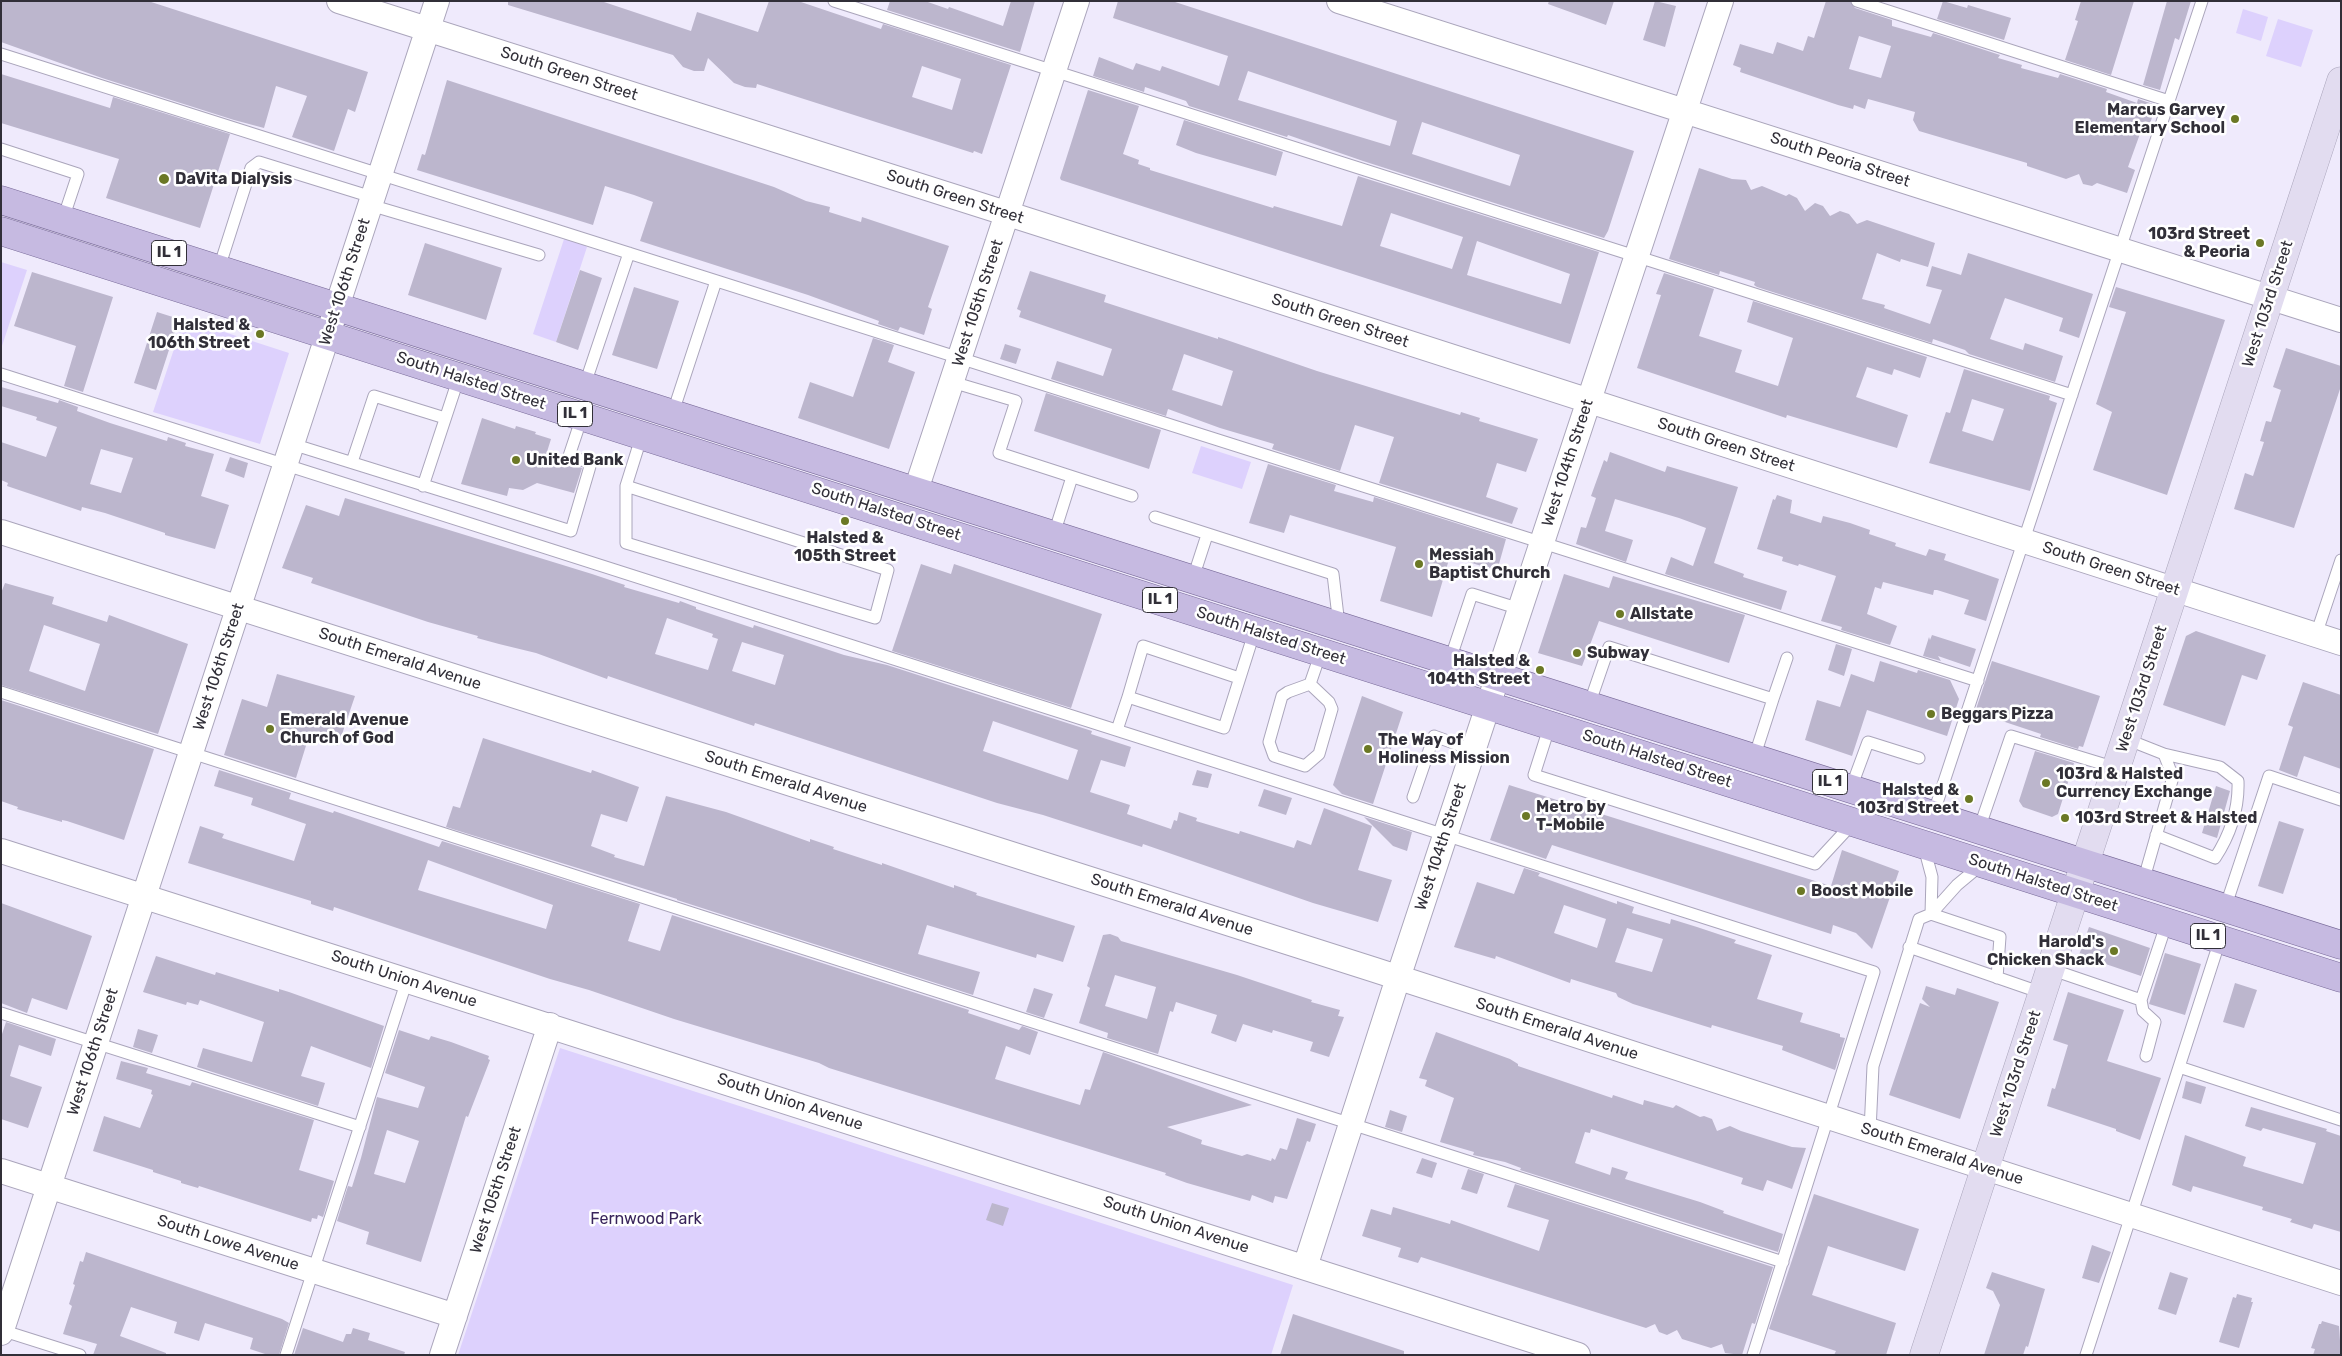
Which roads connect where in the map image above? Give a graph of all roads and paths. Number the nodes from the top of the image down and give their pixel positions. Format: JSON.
{"nodes":[{"id":1,"x":339,"y":1,"type":"edge"},
{"id":2,"x":437,"y":1,"type":"edge"},
{"id":3,"x":834,"y":1,"type":"edge"},
{"id":4,"x":1077,"y":1,"type":"edge"},
{"id":5,"x":1339,"y":1,"type":"edge"},
{"id":6,"x":1721,"y":1,"type":"edge"},
{"id":7,"x":1857,"y":1,"type":"edge"},
{"id":8,"x":2202,"y":1,"type":"edge"},
{"id":9,"x":427,"y":29,"type":"junction"},
{"id":10,"x":1,"y":54,"type":"edge"},
{"id":11,"x":1054,"y":71,"type":"junction"},
{"id":12,"x":2341,"y":81,"type":"edge"},
{"id":13,"x":2169,"y":101,"type":"junction"},
{"id":14,"x":1684,"y":111,"type":"junction"},
{"id":15,"x":1,"y":149,"type":"edge"},
{"id":16,"x":380,"y":174,"type":"junction"},
{"id":17,"x":1,"y":200,"type":"edge"},
{"id":18,"x":371,"y":201,"type":"junction"},
{"id":19,"x":1007,"y":214,"type":"junction"},
{"id":20,"x":63,"y":219,"type":"junction"},
{"id":21,"x":1,"y":231,"type":"edge"},
{"id":22,"x":2120,"y":250,"type":"junction"},
{"id":23,"x":630,"y":253,"type":"junction"},
{"id":24,"x":539,"y":255,"type":"dead end"},
{"id":25,"x":1637,"y":256,"type":"junction"},
{"id":26,"x":219,"y":268,"type":"junction"},
{"id":27,"x":716,"y":281,"type":"junction"},
{"id":28,"x":2270,"y":297,"type":"junction"},
{"id":29,"x":337,"y":306,"type":"junction"},
{"id":30,"x":2341,"y":320,"type":"edge"},
{"id":31,"x":327,"y":335,"type":"junction"},
{"id":32,"x":960,"y":358,"type":"junction"},
{"id":33,"x":1,"y":374,"type":"edge"},
{"id":34,"x":459,"y":377,"type":"junction"},
{"id":35,"x":952,"y":382,"type":"junction"},
{"id":36,"x":585,"y":384,"type":"junction"},
{"id":37,"x":2072,"y":395,"type":"junction"},
{"id":38,"x":1589,"y":402,"type":"junction"},
{"id":39,"x":672,"y":412,"type":"junction"},
{"id":40,"x":582,"y":416,"type":"junction"},
{"id":41,"x":445,"y":418,"type":"junction"},
{"id":42,"x":642,"y":435,"type":"junction"},
{"id":43,"x":288,"y":455,"type":"junction"},
{"id":44,"x":352,"y":462,"type":"junction"},
{"id":45,"x":1072,"y":477,"type":"junction"},
{"id":46,"x":423,"y":486,"type":"junction"},
{"id":47,"x":626,"y":486,"type":"junction"},
{"id":48,"x":916,"y":490,"type":"junction"},
{"id":49,"x":1132,"y":496,"type":"dead end"},
{"id":50,"x":1155,"y":517,"type":"dead end"},
{"id":51,"x":907,"y":519,"type":"junction"},
{"id":52,"x":1,"y":532,"type":"edge"},
{"id":53,"x":1054,"y":534,"type":"junction"},
{"id":54,"x":1207,"y":535,"type":"junction"},
{"id":55,"x":2024,"y":541,"type":"junction"},
{"id":56,"x":1542,"y":543,"type":"junction"},
{"id":57,"x":2341,"y":560,"type":"edge"},
{"id":58,"x":1193,"y":578,"type":"junction"},
{"id":59,"x":2174,"y":589,"type":"junction"},
{"id":60,"x":238,"y":608,"type":"junction"},
{"id":61,"x":1520,"y":609,"type":"junction"},
{"id":62,"x":1339,"y":625,"type":"junction"},
{"id":63,"x":1255,"y":630,"type":"junction"},
{"id":64,"x":2316,"y":635,"type":"junction"},
{"id":65,"x":2341,"y":643,"type":"edge"},
{"id":66,"x":1321,"y":652,"type":"junction"},
{"id":67,"x":1787,"y":658,"type":"dead end"},
{"id":68,"x":1450,"y":660,"type":"junction"},
{"id":69,"x":1498,"y":676,"type":"junction"},
{"id":70,"x":1239,"y":678,"type":"junction"},
{"id":71,"x":1978,"y":681,"type":"junction"},
{"id":72,"x":1310,"y":684,"type":"junction"},
{"id":73,"x":1,"y":692,"type":"edge"},
{"id":74,"x":1128,"y":697,"type":"junction"},
{"id":75,"x":1773,"y":699,"type":"junction"},
{"id":76,"x":1488,"y":705,"type":"junction"},
{"id":77,"x":1589,"y":705,"type":"junction"},
{"id":78,"x":1550,"y":725,"type":"junction"},
{"id":79,"x":1117,"y":730,"type":"junction"},
{"id":80,"x":2126,"y":739,"type":"junction"},
{"id":81,"x":1474,"y":750,"type":"junction"},
{"id":82,"x":191,"y":752,"type":"junction"},
{"id":83,"x":2164,"y":754,"type":"junction"},
{"id":84,"x":1754,"y":758,"type":"junction"},
{"id":85,"x":1919,"y":758,"type":"dead end"},
{"id":86,"x":2116,"y":768,"type":"junction"},
{"id":87,"x":1851,"y":788,"type":"junction"},
{"id":88,"x":1413,"y":797,"type":"dead end"},
{"id":89,"x":2341,"y":800,"type":"edge"},
{"id":90,"x":1933,"y":815,"type":"junction"},
{"id":91,"x":1854,"y":822,"type":"junction"},
{"id":92,"x":1979,"y":829,"type":"junction"},
{"id":93,"x":1445,"y":835,"type":"junction"},
{"id":94,"x":2156,"y":835,"type":"junction"},
{"id":95,"x":1923,"y":844,"type":"junction"},
{"id":96,"x":1,"y":851,"type":"edge"},
{"id":97,"x":2085,"y":863,"type":"junction"},
{"id":98,"x":1983,"y":864,"type":"junction"},
{"id":99,"x":2143,"y":882,"type":"junction"},
{"id":100,"x":2076,"y":893,"type":"junction"},
{"id":101,"x":144,"y":896,"type":"junction"},
{"id":102,"x":2224,"y":908,"type":"junction"},
{"id":103,"x":1931,"y":914,"type":"junction"},
{"id":104,"x":2167,"y":922,"type":"junction"},
{"id":105,"x":2220,"y":940,"type":"junction"},
{"id":106,"x":2341,"y":946,"type":"edge"},
{"id":107,"x":1909,"y":947,"type":"junction"},
{"id":108,"x":1398,"y":978,"type":"junction"},
{"id":109,"x":1997,"y":978,"type":"junction"},
{"id":110,"x":2341,"y":978,"type":"edge"},
{"id":111,"x":407,"y":980,"type":"junction"},
{"id":112,"x":2046,"y":981,"type":"junction"},
{"id":113,"x":2141,"y":1000,"type":"junction"},
{"id":114,"x":1,"y":1012,"type":"edge"},
{"id":115,"x":550,"y":1025,"type":"junction"},
{"id":116,"x":96,"y":1043,"type":"junction"},
{"id":117,"x":2146,"y":1056,"type":"dead end"},
{"id":118,"x":2179,"y":1067,"type":"junction"},
{"id":119,"x":1829,"y":1118,"type":"junction"},
{"id":120,"x":2341,"y":1120,"type":"edge"},
{"id":121,"x":1351,"y":1124,"type":"junction"},
{"id":122,"x":360,"y":1127,"type":"junction"},
{"id":123,"x":1870,"y":1131,"type":"junction"},
{"id":124,"x":1985,"y":1168,"type":"junction"},
{"id":125,"x":1,"y":1171,"type":"edge"},
{"id":126,"x":49,"y":1186,"type":"junction"},
{"id":127,"x":2131,"y":1215,"type":"junction"},
{"id":128,"x":1783,"y":1262,"type":"junction"},
{"id":129,"x":1305,"y":1267,"type":"junction"},
{"id":130,"x":313,"y":1270,"type":"junction"},
{"id":131,"x":2341,"y":1283,"type":"edge"},
{"id":132,"x":455,"y":1316,"type":"junction"},
{"id":133,"x":2,"y":1331,"type":"edge"},
{"id":134,"x":80,"y":1355,"type":"edge"},
{"id":135,"x":286,"y":1355,"type":"edge"},
{"id":136,"x":442,"y":1355,"type":"edge"},
{"id":137,"x":1578,"y":1355,"type":"edge"},
{"id":138,"x":1753,"y":1355,"type":"edge"},
{"id":139,"x":1924,"y":1355,"type":"edge"},
{"id":140,"x":2086,"y":1355,"type":"edge"}],
"edges":[{"from":1,"to":9,"type":"street","name":"South Green Street"},
{"from":2,"to":9,"type":"street","name":"West 106th Street"},
{"from":3,"to":11,"type":"lane"},
{"from":4,"to":11,"type":"street","name":"West 105th Street"},
{"from":5,"to":14,"type":"street","name":"South Peoria Street"},
{"from":6,"to":14,"type":"street","name":"West 104th Street"},
{"from":7,"to":13,"type":"lane"},
{"from":8,"to":13,"type":"lane"},
{"from":9,"to":16,"type":"street","name":"West 106th Street"},
{"from":9,"to":19,"type":"street","name":"South Green Street"},
{"from":10,"to":16,"type":"lane"},
{"from":11,"to":19,"type":"street","name":"West 105th Street"},
{"from":11,"to":25,"type":"lane"},
{"from":12,"to":28,"type":"main road","name":"West 103rd Street"},
{"from":13,"to":22,"type":"lane"},
{"from":14,"to":22,"type":"street","name":"South Peoria Street"},
{"from":14,"to":25,"type":"street","name":"West 104th Street"},
{"from":15,"to":20,"type":"lane"},
{"from":16,"to":18,"type":"street","name":"West 106th Street"},
{"from":16,"to":23,"type":"lane"},
{"from":17,"to":20,"type":"main road","name":"South Halsted Street","number":"IL 1"},
{"from":18,"to":24,"type":"lane"},
{"from":18,"to":26,"type":"lane"},
{"from":18,"to":29,"type":"street","name":"West 106th Street"},
{"from":19,"to":32,"type":"street","name":"West 105th Street"},
{"from":19,"to":38,"type":"street","name":"South Green Street"},
{"from":20,"to":26,"type":"main road","name":"South Halsted Street","number":"IL 1"},
{"from":21,"to":31,"type":"main road","name":"South Halsted Street","number":"IL 1"},
{"from":22,"to":28,"type":"street","name":"South Peoria Street"},
{"from":22,"to":37,"type":"lane"},
{"from":23,"to":27,"type":"lane"},
{"from":23,"to":36,"type":"lane"},
{"from":25,"to":37,"type":"lane"},
{"from":25,"to":38,"type":"street","name":"West 104th Street"},
{"from":26,"to":29,"type":"main road","name":"South Halsted Street","number":"IL 1"},
{"from":27,"to":32,"type":"lane"},
{"from":27,"to":39,"type":"lane"},
{"from":28,"to":30,"type":"street","name":"South Peoria Street"},
{"from":28,"to":59,"type":"main road","name":"West 103rd Street"},
{"from":29,"to":31,"type":"street","name":"West 106th Street"},
{"from":29,"to":36,"type":"main road","name":"South Halsted Street","number":"IL 1"},
{"from":31,"to":34,"type":"main road","name":"South Halsted Street","number":"IL 1"},
{"from":31,"to":43,"type":"street","name":"West 106th Street"},
{"from":32,"to":35,"type":"street","name":"West 105th Street"},
{"from":32,"to":56,"type":"lane"},
{"from":33,"to":43,"type":"lane"},
{"from":34,"to":40,"type":"main road","name":"South Halsted Street","number":"IL 1"},
{"from":34,"to":41,"type":"lane"},
{"from":35,"to":45,"type":"lane"},
{"from":35,"to":48,"type":"street","name":"West 105th Street"},
{"from":36,"to":39,"type":"main road","name":"South Halsted Street","number":"IL 1"},
{"from":37,"to":55,"type":"lane"},
{"from":38,"to":55,"type":"street","name":"South Green Street"},
{"from":38,"to":56,"type":"street","name":"West 104th Street"},
{"from":39,"to":48,"type":"main road","name":"South Halsted Street","number":"IL 1"},
{"from":40,"to":42,"type":"main road","name":"South Halsted Street","number":"IL 1"},
{"from":40,"to":46,"type":"lane"},
{"from":41,"to":44,"type":"lane"},
{"from":41,"to":46,"type":"lane"},
{"from":42,"to":47,"type":"lane"},
{"from":42,"to":51,"type":"main road","name":"South Halsted Street","number":"IL 1"},
{"from":43,"to":44,"type":"lane"},
{"from":43,"to":60,"type":"street","name":"West 106th Street"},
{"from":43,"to":79,"type":"lane"},
{"from":44,"to":46,"type":"lane"},
{"from":45,"to":49,"type":"lane"},
{"from":45,"to":53,"type":"lane"},
{"from":47,"to":47,"type":"lane"},
{"from":48,"to":51,"type":"main road"},
{"from":48,"to":53,"type":"main road","name":"South Halsted Street","number":"IL 1"},
{"from":50,"to":54,"type":"lane"},
{"from":51,"to":63,"type":"main road","name":"South Halsted Street","number":"IL 1"},
{"from":52,"to":60,"type":"street","name":"South Emerald Avenue"},
{"from":53,"to":58,"type":"main road","name":"South Halsted Street","number":"IL 1"},
{"from":54,"to":58,"type":"lane"},
{"from":54,"to":62,"type":"lane"},
{"from":55,"to":59,"type":"street","name":"South Green Street"},
{"from":55,"to":71,"type":"lane"},
{"from":56,"to":61,"type":"street","name":"West 104th Street"},
{"from":56,"to":71,"type":"lane"},
{"from":57,"to":64,"type":"lane"},
{"from":58,"to":62,"type":"main road","name":"South Halsted Street","number":"IL 1"},
{"from":59,"to":64,"type":"street","name":"South Green Street"},
{"from":59,"to":80,"type":"main road","name":"West 103rd Street"},
{"from":60,"to":82,"type":"street","name":"West 106th Street"},
{"from":60,"to":108,"type":"street","name":"South Emerald Avenue"},
{"from":61,"to":68,"type":"lane"},
{"from":61,"to":69,"type":"street","name":"West 104th Street"},
{"from":62,"to":68,"type":"main road","name":"South Halsted Street","number":"IL 1"},
{"from":63,"to":66,"type":"main road","name":"South Halsted Street","number":"IL 1"},
{"from":63,"to":70,"type":"lane"},
{"from":64,"to":65,"type":"street","name":"South Green Street"},
{"from":66,"to":72,"type":"lane"},
{"from":66,"to":76,"type":"main road","name":"South Halsted Street","number":"IL 1"},
{"from":67,"to":75,"type":"lane"},
{"from":68,"to":69,"type":"main road","name":"South Halsted Street","number":"IL 1"},
{"from":69,"to":76,"type":"street","name":"West 104th Street"},
{"from":69,"to":77,"type":"main road","name":"South Halsted Street","number":"IL 1"},
{"from":70,"to":74,"type":"lane"},
{"from":70,"to":74,"type":"lane"},
{"from":71,"to":90,"type":"lane"},
{"from":72,"to":72,"type":"lane"},
{"from":73,"to":82,"type":"lane"},
{"from":74,"to":79,"type":"lane"},
{"from":75,"to":77,"type":"lane"},
{"from":75,"to":84,"type":"lane"},
{"from":76,"to":78,"type":"main road","name":"South Halsted Street","number":"IL 1"},
{"from":76,"to":81,"type":"street","name":"West 104th Street"},
{"from":77,"to":84,"type":"main road","name":"South Halsted Street","number":"IL 1"},
{"from":78,"to":91,"type":"main road","name":"South Halsted Street","number":"IL 1"},
{"from":78,"to":91,"type":"lane"},
{"from":79,"to":93,"type":"lane"},
{"from":80,"to":83,"type":"lane"},
{"from":80,"to":86,"type":"main road","name":"West 103rd Street"},
{"from":81,"to":88,"type":"lane"},
{"from":81,"to":93,"type":"street","name":"West 104th Street"},
{"from":82,"to":101,"type":"street","name":"West 106th Street"},
{"from":82,"to":121,"type":"lane"},
{"from":83,"to":94,"type":"lane"},
{"from":83,"to":94,"type":"lane"},
{"from":84,"to":87,"type":"main road","name":"South Halsted Street","number":"IL 1"},
{"from":85,"to":87,"type":"lane"},
{"from":86,"to":92,"type":"lane"},
{"from":86,"to":97,"type":"main road","name":"West 103rd Street"},
{"from":87,"to":90,"type":"main road","name":"South Halsted Street","number":"IL 1"},
{"from":89,"to":102,"type":"lane"},
{"from":90,"to":92,"type":"main road","name":"South Halsted Street","number":"IL 1"},
{"from":91,"to":95,"type":"main road","name":"South Halsted Street","number":"IL 1"},
{"from":92,"to":97,"type":"main road","name":"South Halsted Street","number":"IL 1"},
{"from":93,"to":108,"type":"street","name":"West 104th Street"},
{"from":93,"to":119,"type":"lane"},
{"from":94,"to":99,"type":"lane"},
{"from":95,"to":98,"type":"main road","name":"South Halsted Street","number":"IL 1"},
{"from":95,"to":103,"type":"lane"},
{"from":96,"to":101,"type":"street","name":"South Union Avenue"},
{"from":97,"to":99,"type":"main road","name":"South Halsted Street","number":"IL 1"},
{"from":97,"to":100,"type":"main road","name":"West 103rd Street"},
{"from":98,"to":100,"type":"main road","name":"South Halsted Street","number":"IL 1"},
{"from":98,"to":103,"type":"lane"},
{"from":99,"to":102,"type":"main road","name":"South Halsted Street","number":"IL 1"},
{"from":100,"to":104,"type":"main road","name":"South Halsted Street","number":"IL 1"},
{"from":100,"to":112,"type":"main road","name":"West 103rd Street"},
{"from":101,"to":111,"type":"street","name":"South Union Avenue"},
{"from":101,"to":116,"type":"street","name":"West 106th Street"},
{"from":102,"to":106,"type":"main road","name":"South Halsted Street","number":"IL 1"},
{"from":103,"to":107,"type":"lane"},
{"from":103,"to":109,"type":"lane"},
{"from":104,"to":105,"type":"main road","name":"South Halsted Street","number":"IL 1"},
{"from":104,"to":113,"type":"lane"},
{"from":105,"to":110,"type":"main road","name":"South Halsted Street","number":"IL 1"},
{"from":105,"to":118,"type":"lane"},
{"from":107,"to":109,"type":"lane"},
{"from":107,"to":123,"type":"lane"},
{"from":108,"to":119,"type":"street","name":"South Emerald Avenue"},
{"from":108,"to":121,"type":"street","name":"West 104th Street"},
{"from":109,"to":112,"type":"lane"},
{"from":111,"to":115,"type":"street","name":"South Union Avenue"},
{"from":111,"to":122,"type":"lane"},
{"from":112,"to":113,"type":"lane"},
{"from":112,"to":124,"type":"main road","name":"West 103rd Street"},
{"from":113,"to":117,"type":"lane"},
{"from":114,"to":116,"type":"lane"},
{"from":115,"to":129,"type":"street","name":"South Union Avenue"},
{"from":115,"to":132,"type":"street","name":"West 105th Street"},
{"from":116,"to":122,"type":"lane"},
{"from":116,"to":126,"type":"street","name":"West 106th Street"},
{"from":118,"to":120,"type":"lane"},
{"from":118,"to":127,"type":"lane"},
{"from":119,"to":123,"type":"street","name":"South Emerald Avenue"},
{"from":119,"to":128,"type":"lane"},
{"from":121,"to":128,"type":"lane"},
{"from":121,"to":129,"type":"street","name":"West 104th Street"},
{"from":122,"to":130,"type":"lane"},
{"from":123,"to":124,"type":"street","name":"South Emerald Avenue"},
{"from":124,"to":127,"type":"street","name":"South Emerald Avenue"},
{"from":124,"to":139,"type":"main road","name":"West 103rd Street"},
{"from":125,"to":126,"type":"street","name":"South Lowe Avenue"},
{"from":126,"to":130,"type":"street","name":"South Lowe Avenue"},
{"from":126,"to":133,"type":"street","name":"West 106th Street"},
{"from":127,"to":131,"type":"street","name":"South Emerald Avenue"},
{"from":127,"to":140,"type":"lane"},
{"from":128,"to":138,"type":"lane"},
{"from":129,"to":137,"type":"street","name":"South Union Avenue"},
{"from":130,"to":132,"type":"street","name":"South Lowe Avenue"},
{"from":130,"to":135,"type":"lane"},
{"from":132,"to":136,"type":"street","name":"West 105th Street"},
{"from":133,"to":134,"type":"lane"}]}
